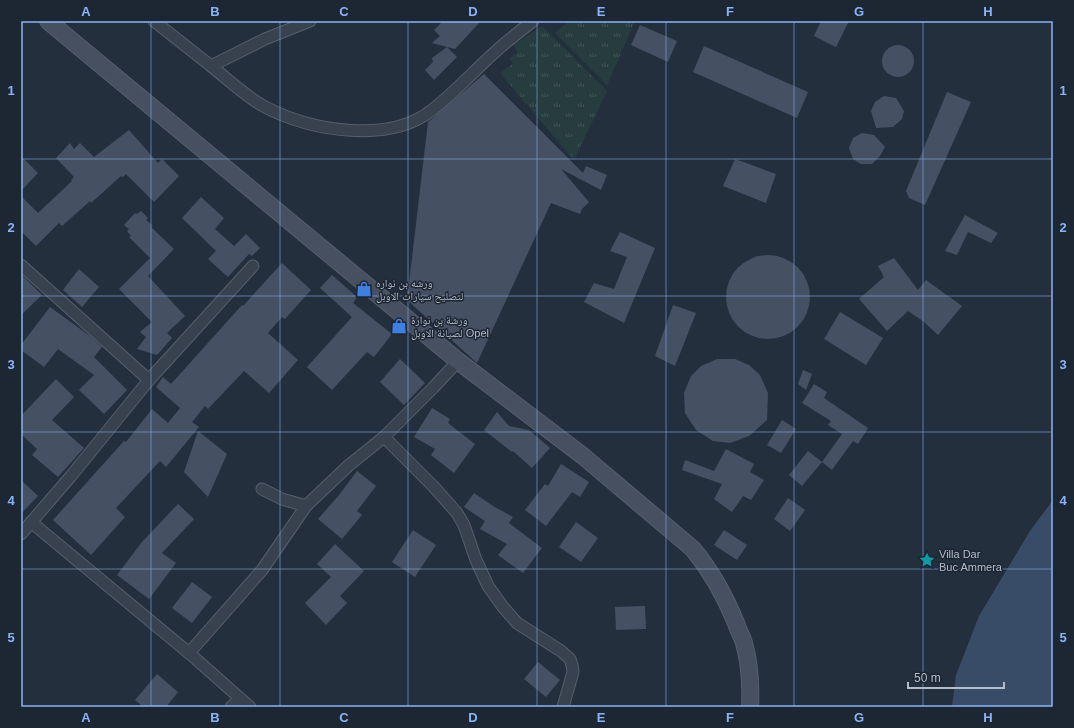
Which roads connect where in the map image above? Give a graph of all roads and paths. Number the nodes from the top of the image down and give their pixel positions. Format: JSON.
{"nodes":[{"id":1,"x":48,"y":21,"type":"edge"},
{"id":2,"x":154,"y":21,"type":"edge"},
{"id":3,"x":310,"y":21,"type":"edge"},
{"id":4,"x":533,"y":21,"type":"edge"},
{"id":5,"x":211,"y":66,"type":"junction"},
{"id":6,"x":21,"y":265,"type":"edge"},
{"id":7,"x":253,"y":266,"type":"dead end"},
{"id":8,"x":458,"y":361,"type":"junction"},
{"id":9,"x":149,"y":380,"type":"junction"},
{"id":10,"x":384,"y":437,"type":"junction"},
{"id":11,"x":262,"y":489,"type":"dead end"},
{"id":12,"x":306,"y":506,"type":"junction"},
{"id":13,"x":31,"y":522,"type":"junction"},
{"id":14,"x":21,"y":534,"type":"edge"},
{"id":15,"x":189,"y":652,"type":"junction"},
{"id":16,"x":240,"y":699,"type":"junction"},
{"id":17,"x":231,"y":707,"type":"edge"},
{"id":18,"x":250,"y":707,"type":"edge"},
{"id":19,"x":563,"y":707,"type":"edge"},
{"id":20,"x":750,"y":707,"type":"edge"}],
"edges":[{"from":1,"to":8,"type":"street"},
{"from":2,"to":5,"type":"street"},
{"from":3,"to":5,"type":"street"},
{"from":4,"to":5,"type":"street"},
{"from":6,"to":9,"type":"street"},
{"from":7,"to":9,"type":"street"},
{"from":8,"to":10,"type":"street"},
{"from":8,"to":20,"type":"street"},
{"from":9,"to":13,"type":"street"},
{"from":10,"to":12,"type":"street"},
{"from":10,"to":19,"type":"street"},
{"from":11,"to":12,"type":"street"},
{"from":12,"to":15,"type":"street"},
{"from":13,"to":14,"type":"street"},
{"from":13,"to":15,"type":"street"},
{"from":15,"to":16,"type":"street"},
{"from":16,"to":17,"type":"street"},
{"from":16,"to":18,"type":"street"}]}
